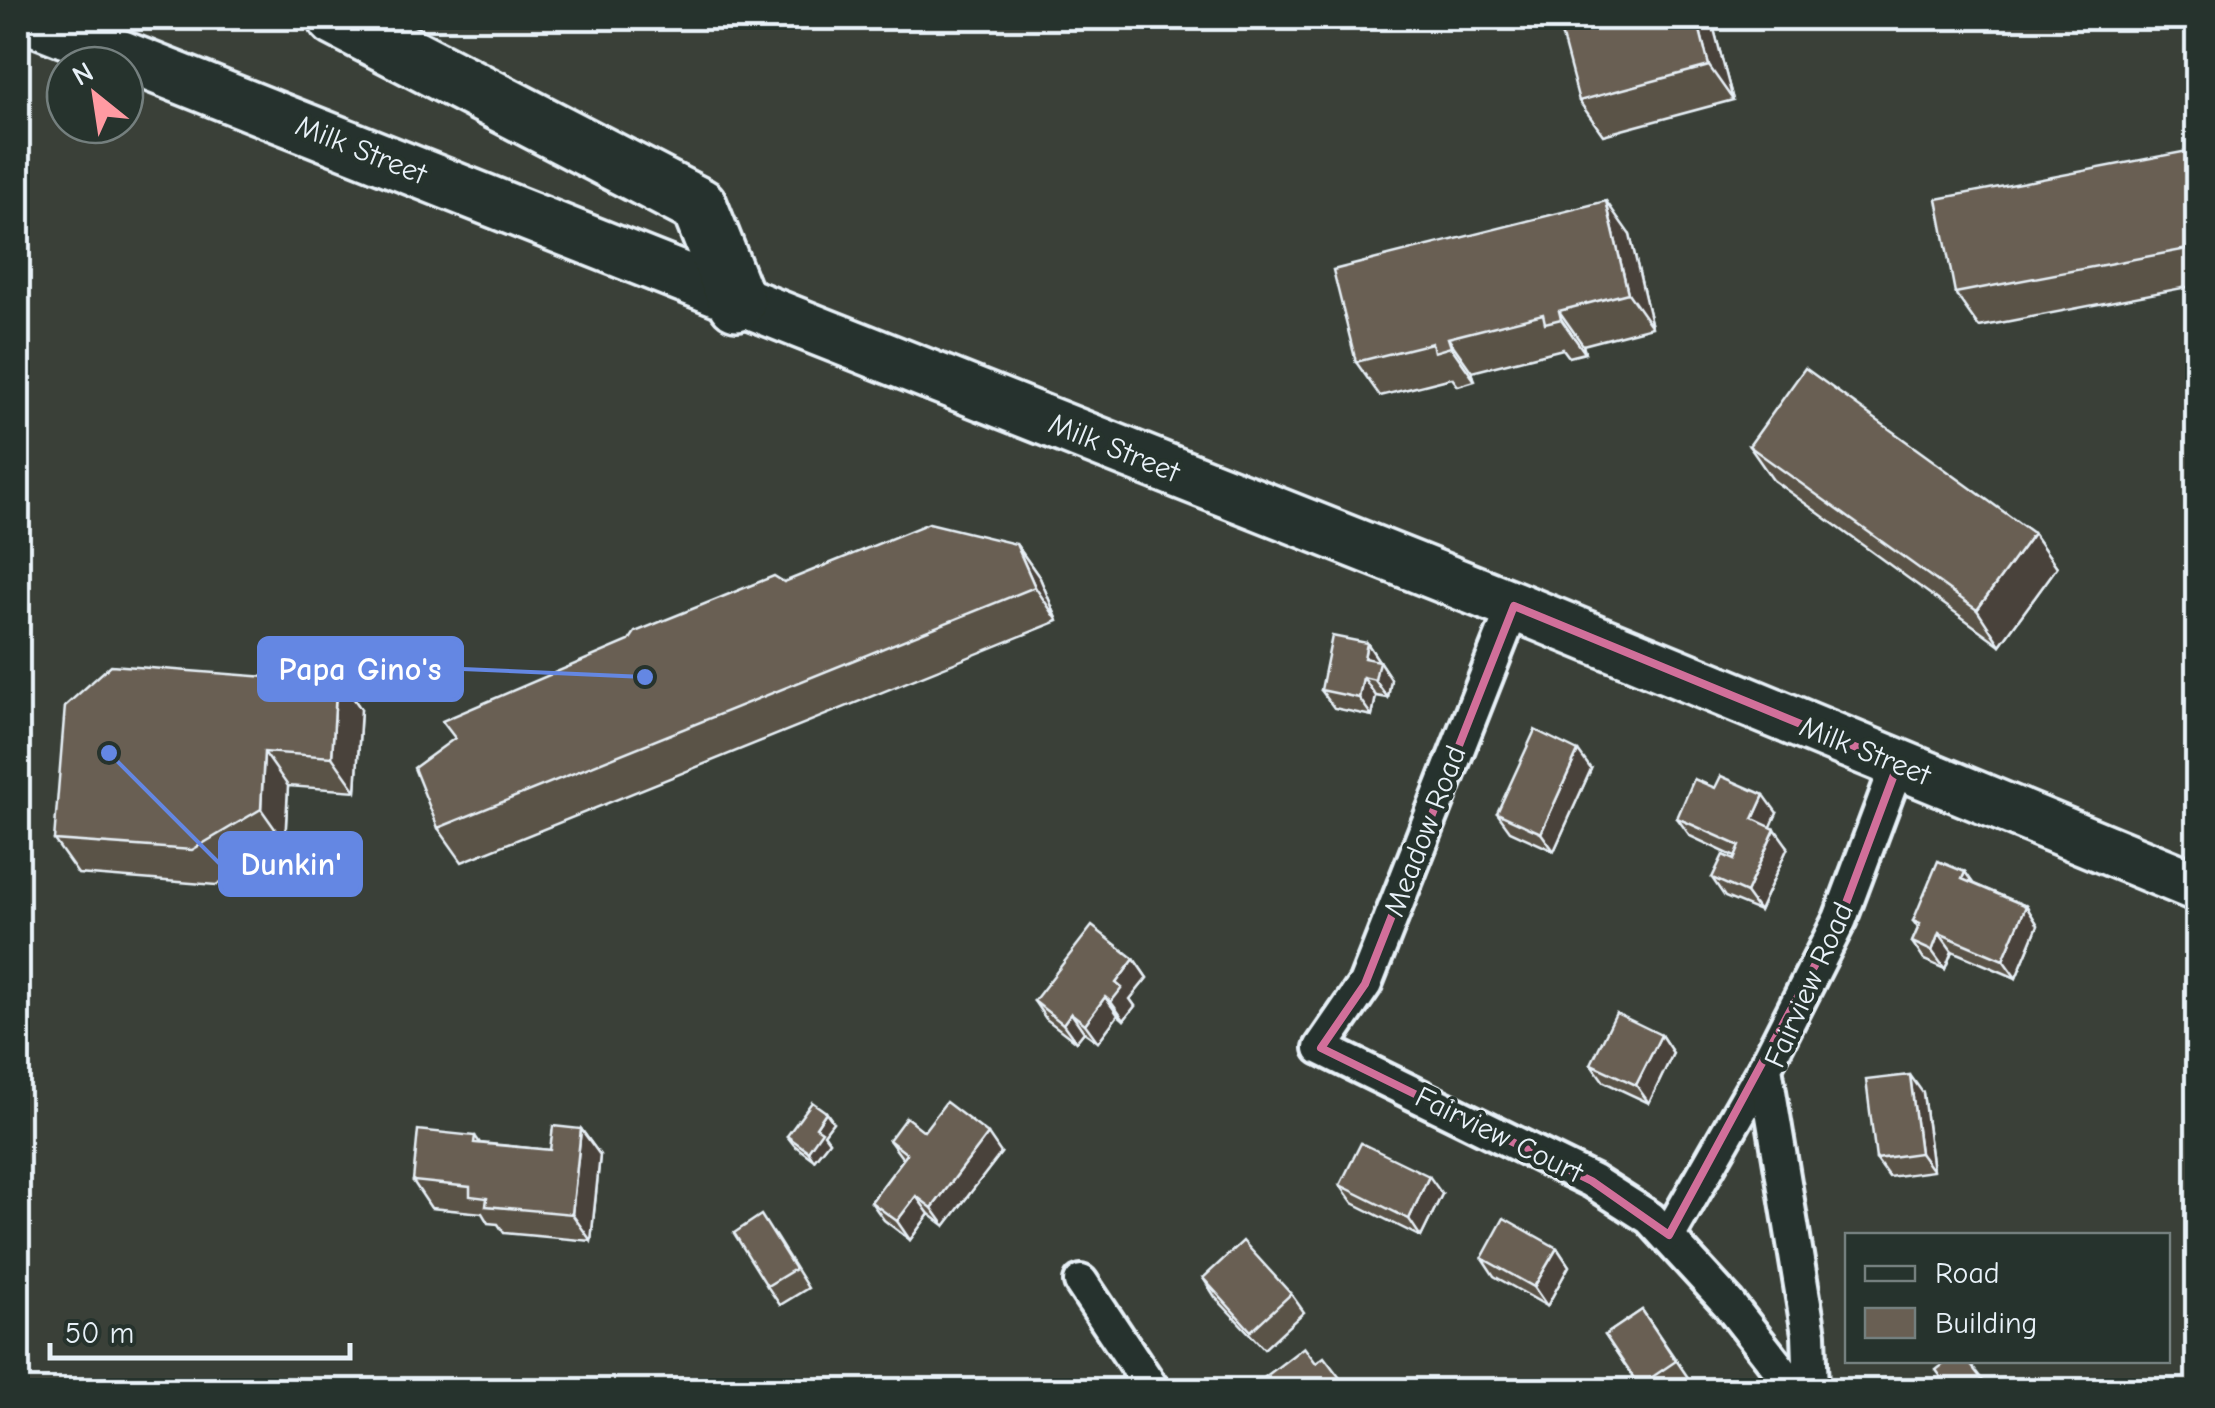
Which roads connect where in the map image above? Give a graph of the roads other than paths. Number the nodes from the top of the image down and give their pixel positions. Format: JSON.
{"nodes":[{"id":1,"x":27,"y":18,"type":"edge"},
{"id":2,"x":336,"y":18,"type":"edge"},
{"id":3,"x":738,"y":302,"type":"junction"},
{"id":4,"x":1514,"y":606,"type":"junction"},
{"id":5,"x":1898,"y":764,"type":"junction"},
{"id":6,"x":2198,"y":888,"type":"edge"},
{"id":7,"x":1321,"y":1048,"type":"joint"},
{"id":8,"x":1765,"y":1067,"type":"junction"},
{"id":9,"x":1669,"y":1236,"type":"junction"},
{"id":10,"x":1081,"y":1282,"type":"dead end"},
{"id":11,"x":1153,"y":1390,"type":"edge"},
{"id":12,"x":1796,"y":1390,"type":"edge"},
{"id":13,"x":1811,"y":1390,"type":"edge"}],
"edges":[{"from":1,"to":3,"type":"main road","name":"Milk Street"},
{"from":2,"to":3,"type":"highway"},
{"from":3,"to":4,"type":"main road","name":"Milk Street"},
{"from":4,"to":5,"type":"main road","name":"Milk Street"},
{"from":4,"to":7,"type":"street","name":"Meadow Road"},
{"from":5,"to":6,"type":"main road","name":"Milk Street"},
{"from":5,"to":8,"type":"street","name":"Fairview Road"},
{"from":7,"to":9,"type":"street","name":"Fairview Court"},
{"from":8,"to":9,"type":"street"},
{"from":8,"to":13,"type":"street","name":"Fairview Road"},
{"from":9,"to":12,"type":"street","name":"Fairview Court"},
{"from":10,"to":11,"type":"street"}]}
